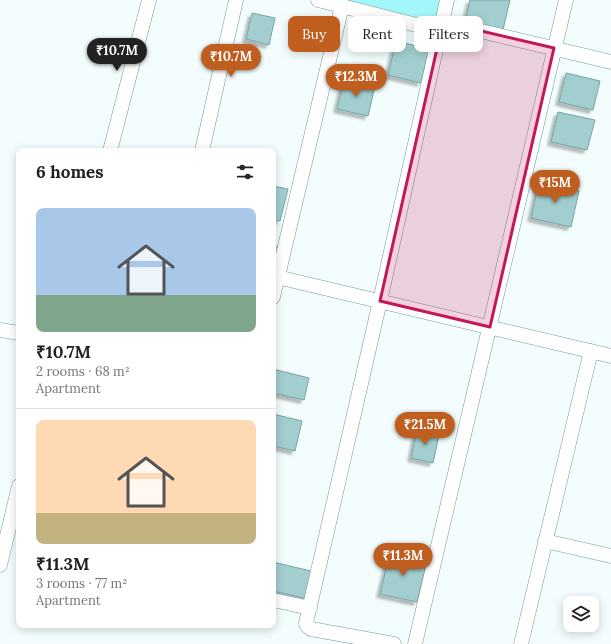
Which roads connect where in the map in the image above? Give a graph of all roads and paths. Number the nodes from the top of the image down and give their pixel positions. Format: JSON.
{"nodes":[{"id":1,"x":149,"y":0,"type":"edge"},
{"id":2,"x":236,"y":0,"type":"edge"},
{"id":3,"x":318,"y":0,"type":"edge"},
{"id":4,"x":448,"y":0,"type":"edge"},
{"id":5,"x":566,"y":0,"type":"edge"},
{"id":6,"x":342,"y":6,"type":"junction"},
{"id":7,"x":444,"y":16,"type":"edge"},
{"id":8,"x":414,"y":21,"type":"edge"},
{"id":9,"x":483,"y":34,"type":"edge"},
{"id":10,"x":554,"y":48,"type":"junction"},
{"id":11,"x":435,"y":52,"type":"edge"},
{"id":12,"x":611,"y":62,"type":"edge"},
{"id":13,"x":111,"y":148,"type":"edge"},
{"id":14,"x":203,"y":148,"type":"edge"},
{"id":15,"x":276,"y":272,"type":"edge"},
{"id":16,"x":276,"y":276,"type":"edge"},
{"id":17,"x":380,"y":301,"type":"junction"},
{"id":18,"x":490,"y":327,"type":"junction"},
{"id":19,"x":0,"y":330,"type":"edge"},
{"id":20,"x":16,"y":333,"type":"edge"},
{"id":21,"x":591,"y":351,"type":"junction"},
{"id":22,"x":611,"y":356,"type":"edge"},
{"id":23,"x":16,"y":498,"type":"edge"},
{"id":24,"x":545,"y":541,"type":"junction"},
{"id":25,"x":611,"y":556,"type":"edge"},
{"id":26,"x":0,"y":565,"type":"edge"},
{"id":27,"x":276,"y":601,"type":"edge"},
{"id":28,"x":310,"y":608,"type":"junction"},
{"id":29,"x":394,"y":644,"type":"edge"},
{"id":30,"x":415,"y":644,"type":"edge"},
{"id":31,"x":521,"y":644,"type":"edge"}],
"edges":[{"from":1,"to":13,"type":"street"},
{"from":2,"to":14,"type":"street"},
{"from":3,"to":6,"type":"street"},
{"from":4,"to":7,"type":"street"},
{"from":5,"to":10,"type":"street"},
{"from":6,"to":8,"type":"street"},
{"from":6,"to":15,"type":"street"},
{"from":9,"to":10,"type":"street"},
{"from":10,"to":12,"type":"street"},
{"from":10,"to":18,"type":"street"},
{"from":11,"to":17,"type":"street"},
{"from":16,"to":17,"type":"street"},
{"from":17,"to":18,"type":"street"},
{"from":17,"to":28,"type":"street"},
{"from":18,"to":21,"type":"street"},
{"from":18,"to":30,"type":"street"},
{"from":19,"to":20,"type":"street"},
{"from":21,"to":22,"type":"street"},
{"from":21,"to":24,"type":"street"},
{"from":23,"to":26,"type":"street"},
{"from":24,"to":25,"type":"street"},
{"from":24,"to":31,"type":"street"},
{"from":27,"to":28,"type":"street"},
{"from":28,"to":29,"type":"street"}]}
